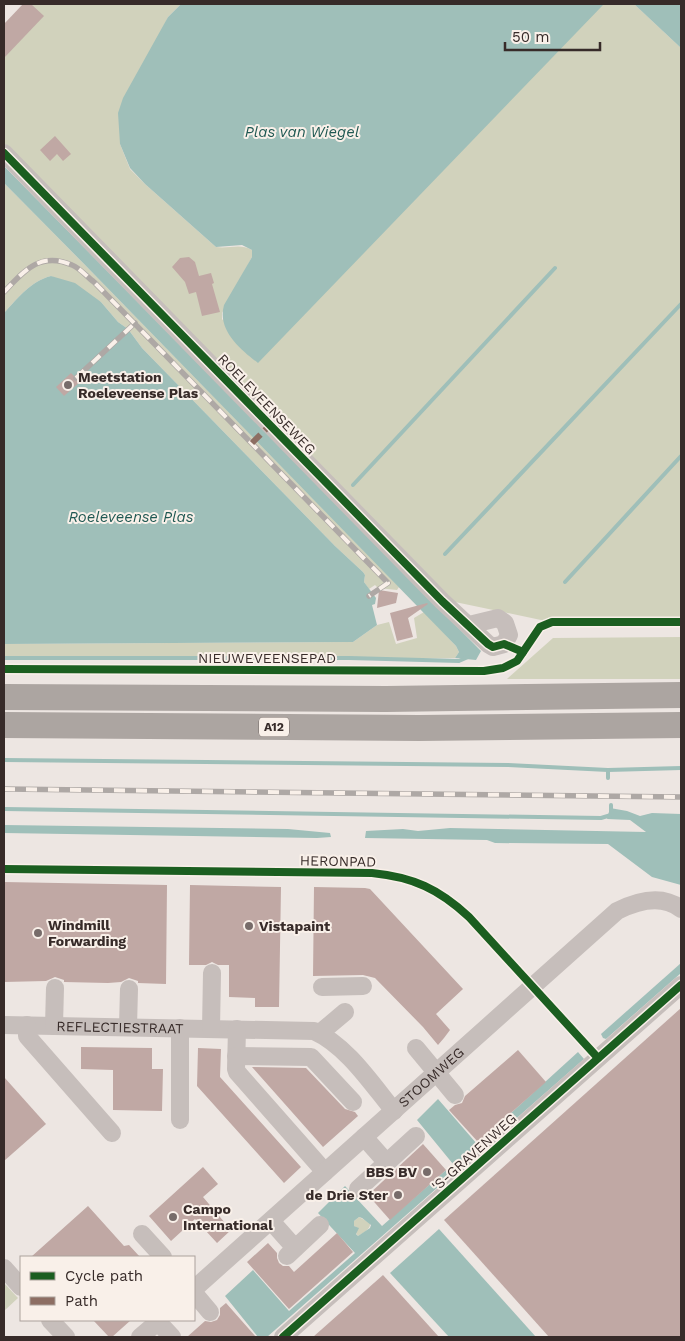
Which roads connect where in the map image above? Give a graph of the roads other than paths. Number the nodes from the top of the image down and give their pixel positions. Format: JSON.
{"nodes":[{"id":1,"x":4,"y":153,"type":"edge"},
{"id":2,"x":469,"y":625,"type":"dead end"},
{"id":3,"x":681,"y":695,"type":"edge"},
{"id":4,"x":4,"y":697,"type":"edge"},
{"id":5,"x":4,"y":725,"type":"edge"},
{"id":6,"x":681,"y":725,"type":"edge"},
{"id":7,"x":681,"y":910,"type":"edge"},
{"id":8,"x":212,"y":973,"type":"dead end"},
{"id":9,"x":681,"y":984,"type":"edge"},
{"id":10,"x":363,"y":986,"type":"dead end"},
{"id":11,"x":322,"y":987,"type":"dead end"},
{"id":12,"x":55,"y":988,"type":"dead end"},
{"id":13,"x":129,"y":989,"type":"dead end"},
{"id":14,"x":345,"y":1012,"type":"dead end"},
{"id":15,"x":4,"y":1025,"type":"edge"},
{"id":16,"x":27,"y":1025,"type":"junction"},
{"id":17,"x":54,"y":1026,"type":"junction"},
{"id":18,"x":128,"y":1027,"type":"junction"},
{"id":19,"x":180,"y":1028,"type":"junction"},
{"id":20,"x":211,"y":1029,"type":"junction"},
{"id":21,"x":237,"y":1029,"type":"junction"},
{"id":22,"x":320,"y":1034,"type":"junction"},
{"id":23,"x":416,"y":1048,"type":"dead end"},
{"id":24,"x":236,"y":1056,"type":"junction"},
{"id":25,"x":437,"y":1073,"type":"junction"},
{"id":26,"x":455,"y":1095,"type":"dead end"},
{"id":27,"x":353,"y":1102,"type":"dead end"},
{"id":28,"x":394,"y":1111,"type":"junction"},
{"id":29,"x":180,"y":1120,"type":"dead end"},
{"id":30,"x":112,"y":1132,"type":"dead end"},
{"id":31,"x":416,"y":1136,"type":"dead end"},
{"id":32,"x":364,"y":1138,"type":"junction"},
{"id":33,"x":387,"y":1163,"type":"junction"},
{"id":34,"x":325,"y":1172,"type":"junction"},
{"id":35,"x":358,"y":1189,"type":"dead end"},
{"id":36,"x":271,"y":1221,"type":"junction"},
{"id":37,"x":320,"y":1225,"type":"dead end"},
{"id":38,"x":142,"y":1234,"type":"dead end"},
{"id":39,"x":162,"y":1256,"type":"edge"},
{"id":40,"x":4,"y":1268,"type":"edge"},
{"id":41,"x":20,"y":1286,"type":"edge"},
{"id":42,"x":195,"y":1290,"type":"edge"},
{"id":43,"x":195,"y":1292,"type":"edge"},
{"id":44,"x":210,"y":1312,"type":"dead end"},
{"id":45,"x":51,"y":1321,"type":"edge"},
{"id":46,"x":159,"y":1321,"type":"edge"},
{"id":47,"x":66,"y":1337,"type":"edge"},
{"id":48,"x":140,"y":1337,"type":"edge"},
{"id":49,"x":172,"y":1337,"type":"edge"},
{"id":50,"x":283,"y":1337,"type":"edge"}],
"edges":[{"from":1,"to":2,"type":"street","name":"ROELEVEENSEWEG"},
{"from":3,"to":4,"type":"highway","number":"A12"},
{"from":5,"to":6,"type":"highway","number":"A12"},
{"from":7,"to":25,"type":"street","name":"STOOMWEG"},
{"from":8,"to":20,"type":"street"},
{"from":9,"to":50,"type":"street","name":"'S-GRAVENWEG"},
{"from":10,"to":11,"type":"street"},
{"from":12,"to":17,"type":"street"},
{"from":13,"to":18,"type":"street"},
{"from":14,"to":22,"type":"street"},
{"from":15,"to":16,"type":"street","name":"REFLECTIESTRAAT"},
{"from":16,"to":17,"type":"street","name":"REFLECTIESTRAAT"},
{"from":16,"to":30,"type":"street"},
{"from":17,"to":18,"type":"street","name":"REFLECTIESTRAAT"},
{"from":18,"to":19,"type":"street","name":"REFLECTIESTRAAT"},
{"from":19,"to":20,"type":"street","name":"REFLECTIESTRAAT"},
{"from":19,"to":29,"type":"street"},
{"from":20,"to":21,"type":"street","name":"REFLECTIESTRAAT"},
{"from":21,"to":22,"type":"street","name":"REFLECTIESTRAAT"},
{"from":21,"to":24,"type":"street"},
{"from":22,"to":28,"type":"street","name":"REFLECTIESTRAAT"},
{"from":23,"to":25,"type":"street"},
{"from":24,"to":27,"type":"street"},
{"from":24,"to":34,"type":"street"},
{"from":25,"to":26,"type":"street"},
{"from":25,"to":28,"type":"street","name":"STOOMWEG"},
{"from":28,"to":32,"type":"street","name":"STOOMWEG"},
{"from":31,"to":33,"type":"street"},
{"from":32,"to":33,"type":"street"},
{"from":32,"to":34,"type":"street","name":"STOOMWEG"},
{"from":33,"to":35,"type":"street"},
{"from":34,"to":36,"type":"street","name":"STOOMWEG"},
{"from":36,"to":37,"type":"street"},
{"from":36,"to":42,"type":"street","name":"STOOMWEG"},
{"from":38,"to":39,"type":"street"},
{"from":40,"to":41,"type":"street"},
{"from":43,"to":44,"type":"street"},
{"from":45,"to":47,"type":"street"},
{"from":46,"to":48,"type":"street"},
{"from":46,"to":49,"type":"street"}]}
